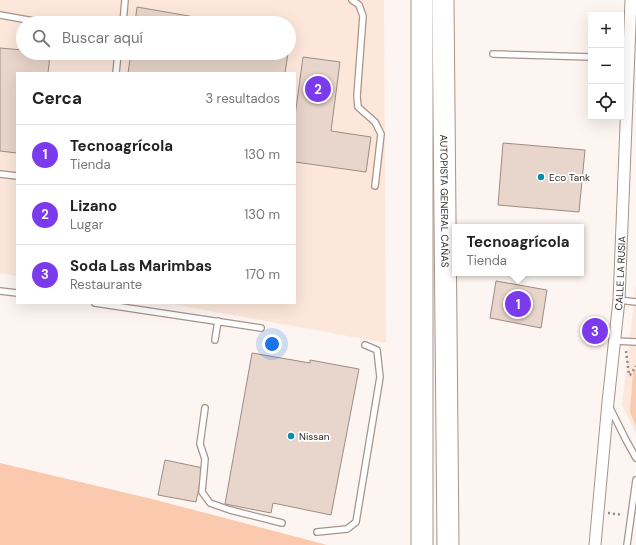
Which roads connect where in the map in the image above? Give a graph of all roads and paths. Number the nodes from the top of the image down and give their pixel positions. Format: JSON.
{"nodes":[{"id":1,"x":125,"y":0,"type":"edge"},
{"id":2,"x":352,"y":0,"type":"edge"},
{"id":3,"x":422,"y":0,"type":"edge"},
{"id":4,"x":443,"y":0,"type":"edge"},
{"id":5,"x":632,"y":0,"type":"edge"},
{"id":6,"x":0,"y":15,"type":"edge"},
{"id":7,"x":123,"y":16,"type":"edge"},
{"id":8,"x":16,"y":18,"type":"edge"},
{"id":9,"x":494,"y":54,"type":"dead end"},
{"id":10,"x":588,"y":57,"type":"edge"},
{"id":11,"x":624,"y":58,"type":"edge"},
{"id":12,"x":117,"y":60,"type":"edge"},
{"id":13,"x":116,"y":72,"type":"edge"},
{"id":14,"x":623,"y":84,"type":"edge"},
{"id":15,"x":0,"y":174,"type":"edge"},
{"id":16,"x":16,"y":176,"type":"edge"},
{"id":17,"x":375,"y":186,"type":"dead end"},
{"id":18,"x":0,"y":291,"type":"edge"},
{"id":19,"x":16,"y":293,"type":"edge"},
{"id":20,"x":618,"y":300,"type":"junction"},
{"id":21,"x":636,"y":302,"type":"edge"},
{"id":22,"x":102,"y":304,"type":"edge"},
{"id":23,"x":218,"y":321,"type":"junction"},
{"id":24,"x":261,"y":328,"type":"dead end"},
{"id":25,"x":215,"y":340,"type":"dead end"},
{"id":26,"x":620,"y":341,"type":"junction"},
{"id":27,"x":636,"y":342,"type":"edge"},
{"id":28,"x":365,"y":345,"type":"dead end"},
{"id":29,"x":636,"y":366,"type":"edge"},
{"id":30,"x":608,"y":402,"type":"junction"},
{"id":31,"x":205,"y":408,"type":"dead end"},
{"id":32,"x":636,"y":458,"type":"edge"},
{"id":33,"x":636,"y":480,"type":"edge"},
{"id":34,"x":598,"y":512,"type":"junction"},
{"id":35,"x":631,"y":516,"type":"junction"},
{"id":36,"x":282,"y":523,"type":"dead end"},
{"id":37,"x":317,"y":532,"type":"dead end"},
{"id":38,"x":422,"y":545,"type":"edge"},
{"id":39,"x":448,"y":545,"type":"edge"},
{"id":40,"x":595,"y":545,"type":"edge"},
{"id":41,"x":627,"y":545,"type":"edge"}],
"edges":[{"from":1,"to":7,"type":"lane"},
{"from":2,"to":17,"type":"lane"},
{"from":3,"to":38,"type":"highway"},
{"from":4,"to":39,"type":"highway","name":"AUTOPISTA GENERAL CAÑAS"},
{"from":5,"to":11,"type":"street","name":"CALLE LA RUSIA"},
{"from":6,"to":8,"type":"lane"},
{"from":9,"to":10,"type":"lane"},
{"from":12,"to":13,"type":"lane"},
{"from":14,"to":20,"type":"street","name":"CALLE LA RUSIA"},
{"from":15,"to":16,"type":"lane"},
{"from":18,"to":19,"type":"lane"},
{"from":20,"to":21,"type":"lane"},
{"from":20,"to":26,"type":"street","name":"CALLE LA RUSIA"},
{"from":22,"to":23,"type":"lane"},
{"from":23,"to":24,"type":"lane"},
{"from":23,"to":25,"type":"lane"},
{"from":26,"to":27,"type":"lane"},
{"from":26,"to":29,"type":"path"},
{"from":26,"to":30,"type":"street","name":"CALLE LA RUSIA"},
{"from":28,"to":37,"type":"lane"},
{"from":30,"to":32,"type":"lane"},
{"from":30,"to":34,"type":"street","name":"CALLE LA RUSIA"},
{"from":31,"to":36,"type":"lane"},
{"from":33,"to":35,"type":"lane"},
{"from":34,"to":35,"type":"path"},
{"from":34,"to":40,"type":"street","name":"CALLE LA RUSIA"},
{"from":35,"to":41,"type":"lane"}]}
